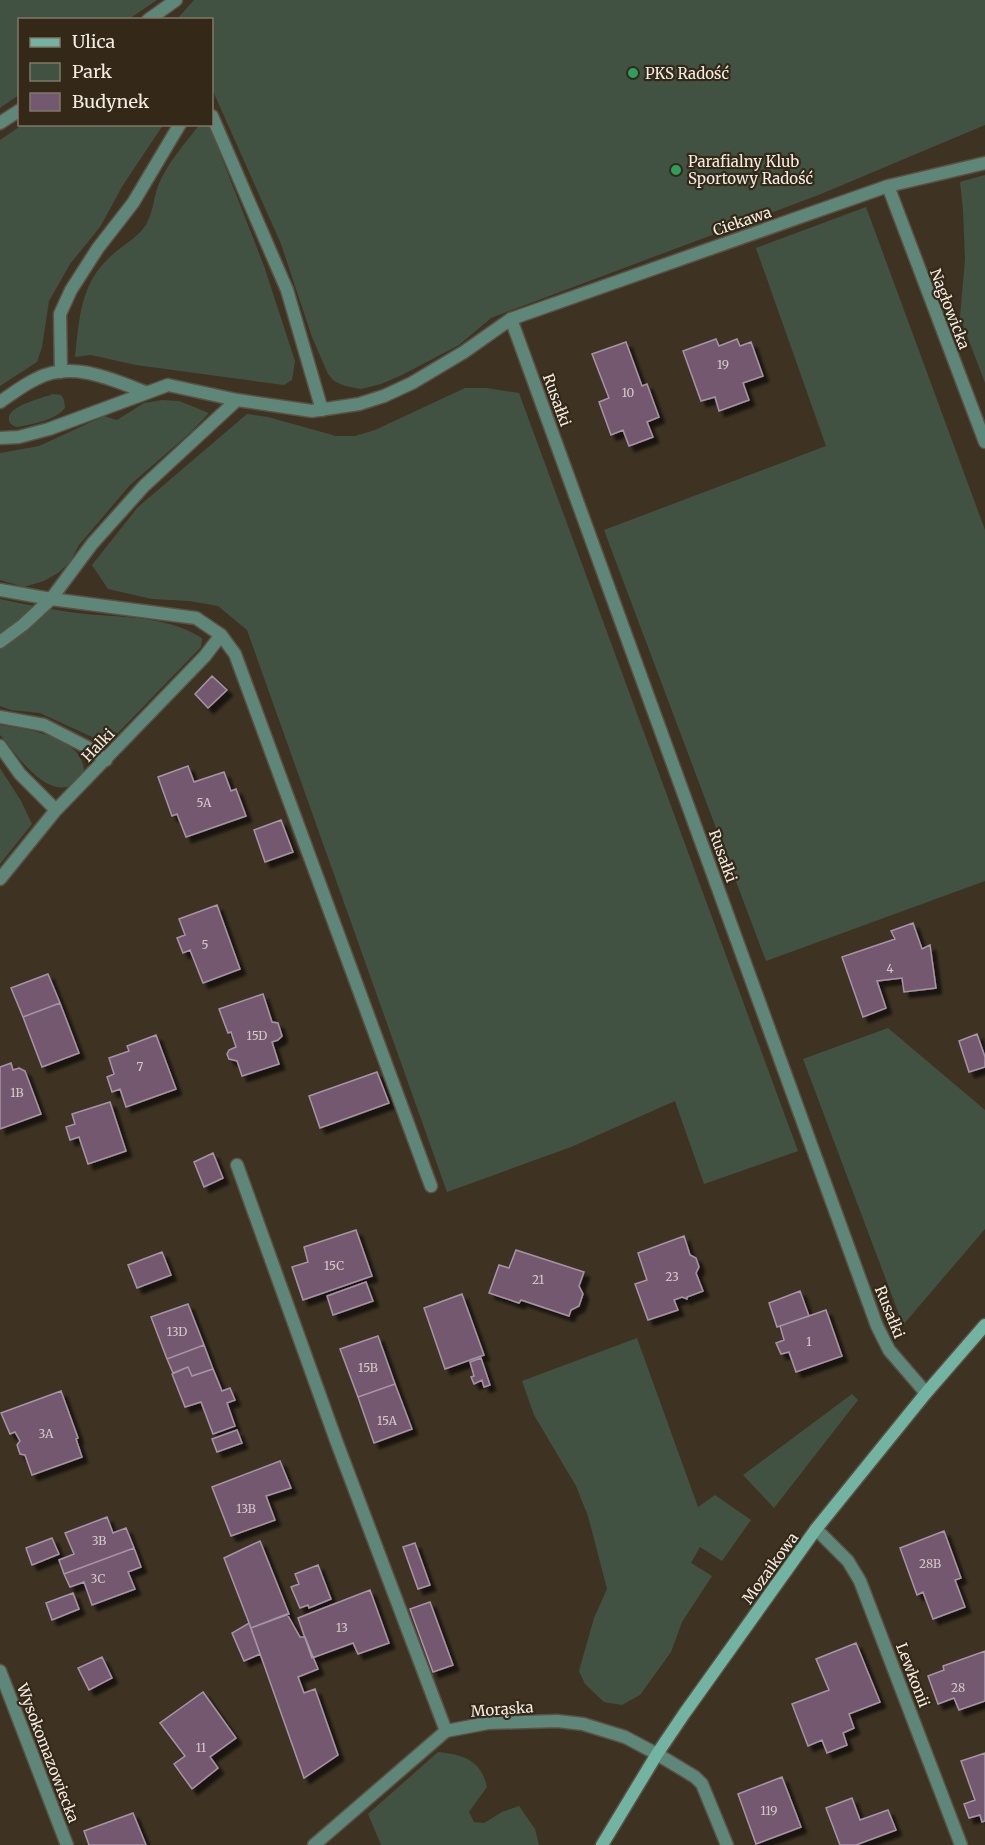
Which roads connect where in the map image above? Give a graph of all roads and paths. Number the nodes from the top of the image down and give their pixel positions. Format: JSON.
{"nodes":[{"id":1,"x":176,"y":0,"type":"edge"},
{"id":2,"x":166,"y":14,"type":"edge"},
{"id":3,"x":18,"y":111,"type":"edge"},
{"id":4,"x":213,"y":118,"type":"edge"},
{"id":5,"x":0,"y":123,"type":"edge"},
{"id":6,"x":179,"y":126,"type":"edge"},
{"id":7,"x":985,"y":163,"type":"edge"},
{"id":8,"x":888,"y":186,"type":"junction"},
{"id":9,"x":511,"y":319,"type":"junction"},
{"id":10,"x":61,"y":372,"type":"junction"},
{"id":11,"x":145,"y":392,"type":"junction"},
{"id":12,"x":237,"y":400,"type":"junction"},
{"id":13,"x":0,"y":402,"type":"edge"},
{"id":14,"x":322,"y":410,"type":"junction"},
{"id":15,"x":0,"y":438,"type":"edge"},
{"id":16,"x":985,"y":442,"type":"edge"},
{"id":17,"x":0,"y":590,"type":"edge"},
{"id":18,"x":51,"y":600,"type":"junction"},
{"id":19,"x":221,"y":635,"type":"junction"},
{"id":20,"x":0,"y":642,"type":"edge"},
{"id":21,"x":0,"y":717,"type":"edge"},
{"id":22,"x":0,"y":746,"type":"edge"},
{"id":23,"x":106,"y":760,"type":"junction"},
{"id":24,"x":56,"y":810,"type":"junction"},
{"id":25,"x":0,"y":879,"type":"edge"},
{"id":26,"x":237,"y":1165,"type":"dead end"},
{"id":27,"x":431,"y":1186,"type":"dead end"},
{"id":28,"x":985,"y":1325,"type":"edge"},
{"id":29,"x":926,"y":1393,"type":"junction"},
{"id":30,"x":816,"y":1529,"type":"junction"},
{"id":31,"x":0,"y":1671,"type":"edge"},
{"id":32,"x":446,"y":1731,"type":"junction"},
{"id":33,"x":657,"y":1755,"type":"junction"},
{"id":34,"x":67,"y":1845,"type":"edge"},
{"id":35,"x":314,"y":1845,"type":"edge"},
{"id":36,"x":602,"y":1845,"type":"edge"},
{"id":37,"x":727,"y":1845,"type":"edge"},
{"id":38,"x":961,"y":1845,"type":"edge"}],
"edges":[{"from":1,"to":2,"type":"street"},
{"from":3,"to":5,"type":"street"},
{"from":4,"to":14,"type":"street"},
{"from":6,"to":10,"type":"street"},
{"from":7,"to":8,"type":"street","name":"Ciekawa"},
{"from":8,"to":9,"type":"street","name":"Ciekawa"},
{"from":8,"to":16,"type":"street","name":"Nagłowicka"},
{"from":9,"to":14,"type":"street","name":"Ciekawa"},
{"from":9,"to":29,"type":"street","name":"Rusałki"},
{"from":10,"to":11,"type":"street"},
{"from":10,"to":13,"type":"street"},
{"from":11,"to":12,"type":"street","name":"Ciekawa"},
{"from":11,"to":15,"type":"street","name":"Ciekawa"},
{"from":12,"to":14,"type":"street","name":"Ciekawa"},
{"from":12,"to":18,"type":"street"},
{"from":17,"to":18,"type":"street"},
{"from":18,"to":19,"type":"street"},
{"from":18,"to":20,"type":"street"},
{"from":19,"to":23,"type":"street","name":"Halki"},
{"from":19,"to":27,"type":"street"},
{"from":21,"to":23,"type":"street"},
{"from":22,"to":24,"type":"street"},
{"from":23,"to":24,"type":"street","name":"Halki"},
{"from":24,"to":25,"type":"street","name":"Halki"},
{"from":26,"to":32,"type":"street"},
{"from":28,"to":29,"type":"street","name":"Mozaikowa"},
{"from":29,"to":30,"type":"street","name":"Mozaikowa"},
{"from":30,"to":33,"type":"street","name":"Mozaikowa"},
{"from":30,"to":38,"type":"street","name":"Lewkonii"},
{"from":31,"to":34,"type":"street","name":"Wysokomazowiecka"},
{"from":32,"to":33,"type":"street","name":"Morąska"},
{"from":32,"to":35,"type":"street","name":"Morąska"},
{"from":33,"to":36,"type":"street","name":"Mozaikowa"},
{"from":33,"to":37,"type":"street","name":"Morąska"}]}
